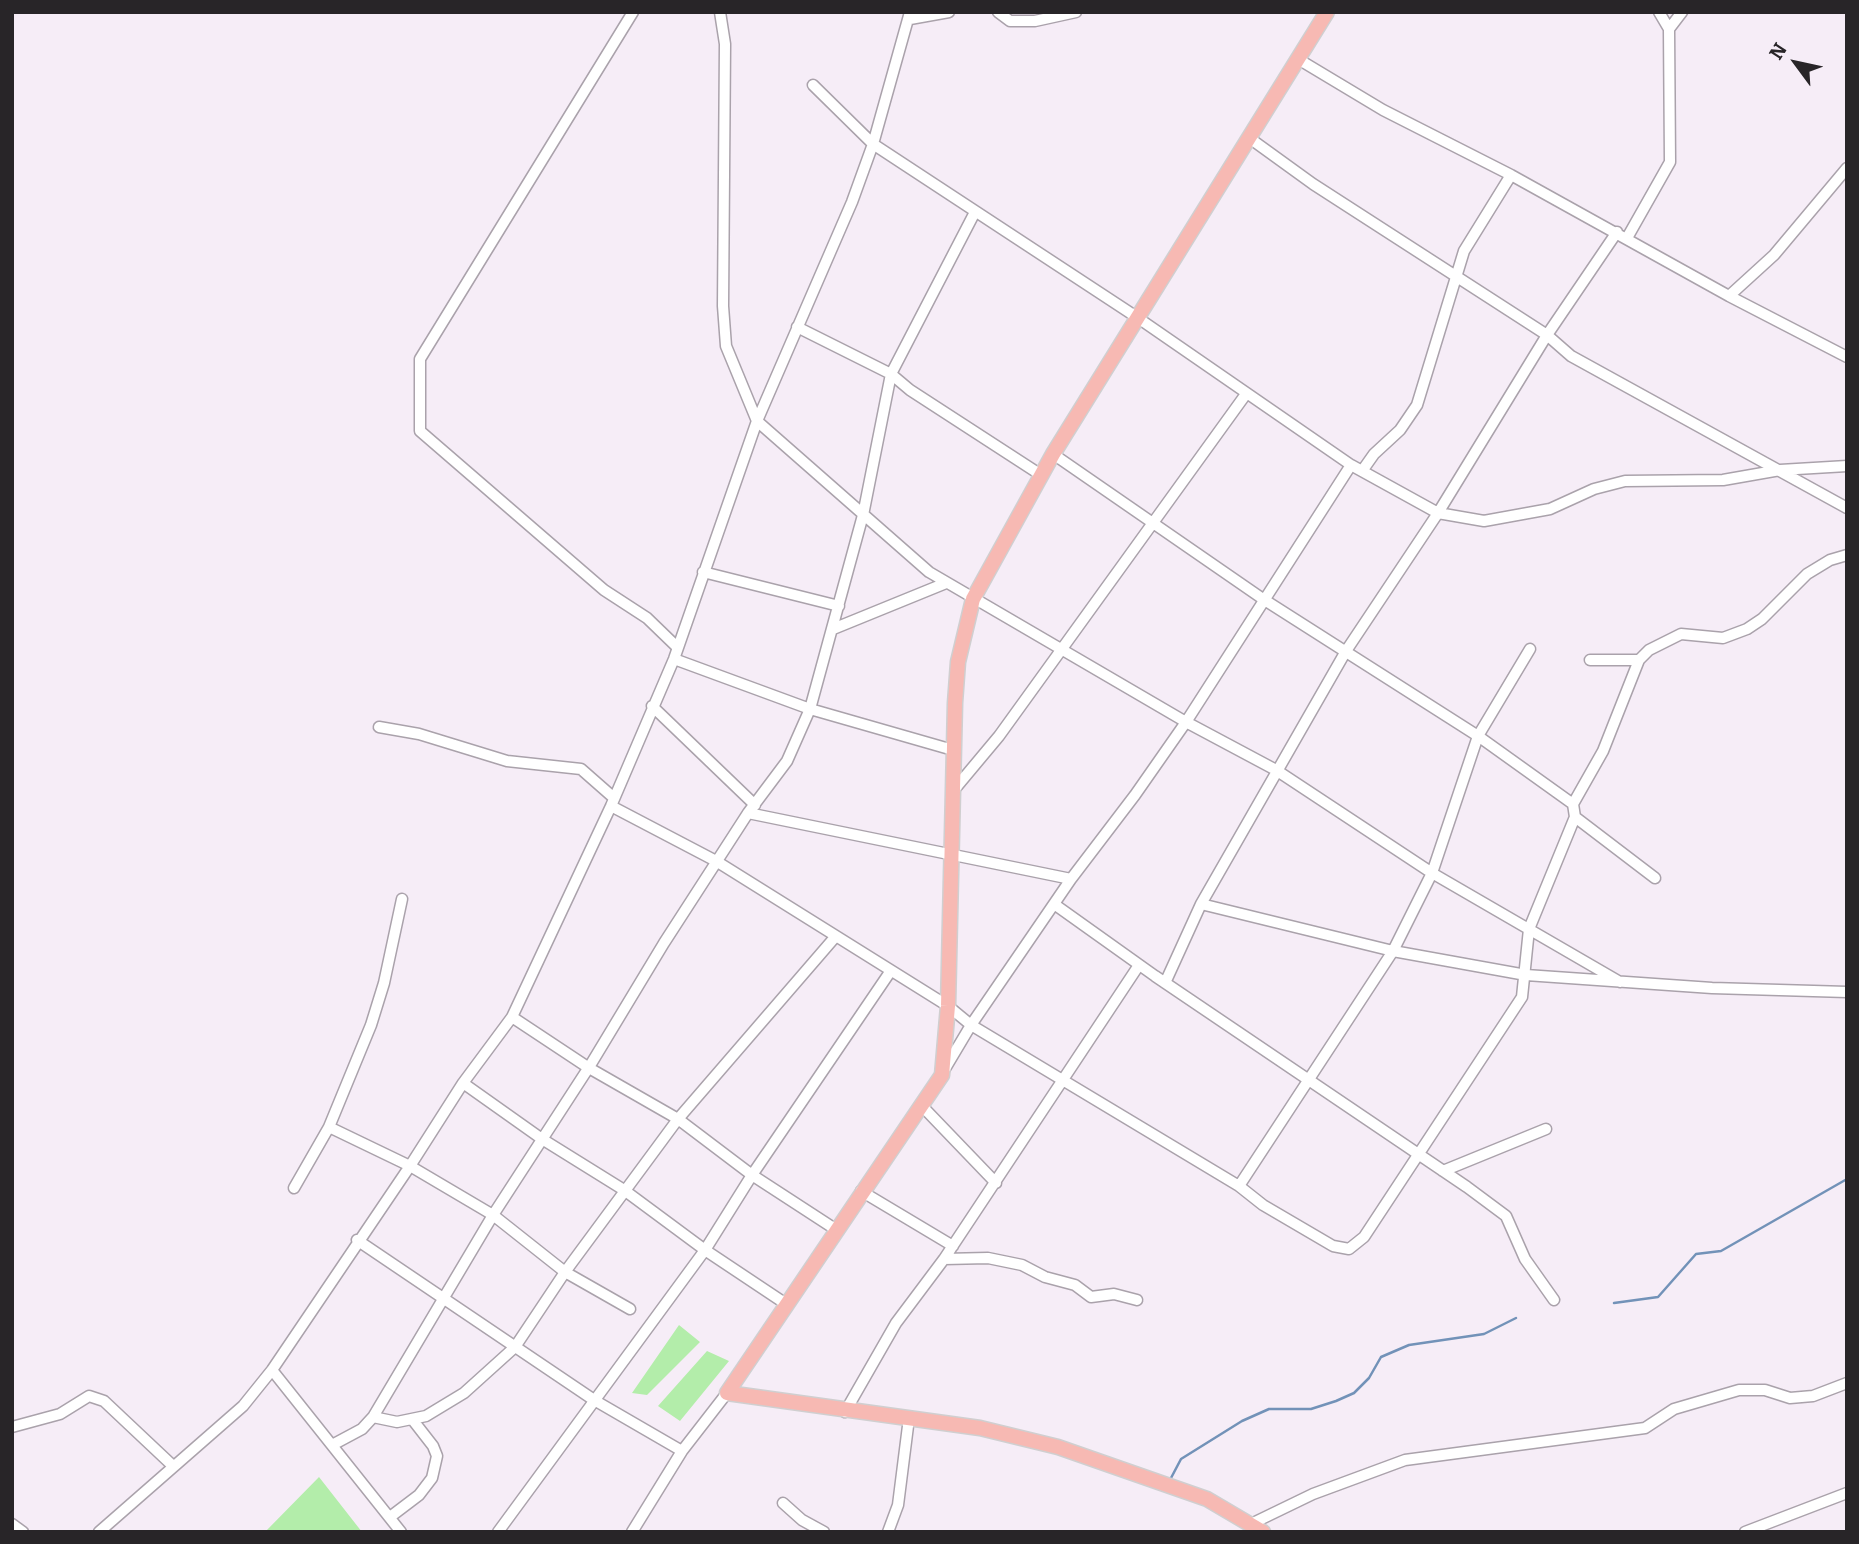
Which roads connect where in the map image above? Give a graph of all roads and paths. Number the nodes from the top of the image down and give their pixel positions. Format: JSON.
{"nodes":[{"id":1,"x":634,"y":12,"type":"edge"},
{"id":2,"x":720,"y":12,"type":"edge"},
{"id":3,"x":949,"y":12,"type":"edge"},
{"id":4,"x":998,"y":12,"type":"edge"},
{"id":5,"x":1076,"y":12,"type":"edge"},
{"id":6,"x":1327,"y":12,"type":"edge"},
{"id":7,"x":1659,"y":12,"type":"edge"},
{"id":8,"x":1682,"y":12,"type":"edge"},
{"id":9,"x":910,"y":15,"type":"edge"},
{"id":10,"x":1669,"y":29,"type":"junction"},
{"id":11,"x":1297,"y":59,"type":"junction"},
{"id":12,"x":813,"y":85,"type":"dead end"},
{"id":13,"x":1248,"y":137,"type":"junction"},
{"id":14,"x":873,"y":144,"type":"junction"},
{"id":15,"x":1847,"y":168,"type":"edge"},
{"id":16,"x":1511,"y":175,"type":"junction"},
{"id":17,"x":975,"y":212,"type":"junction"},
{"id":18,"x":1622,"y":235,"type":"junction"},
{"id":19,"x":1456,"y":277,"type":"junction"},
{"id":20,"x":1729,"y":296,"type":"junction"},
{"id":21,"x":1139,"y":318,"type":"junction"},
{"id":22,"x":797,"y":327,"type":"junction"},
{"id":23,"x":1546,"y":335,"type":"junction"},
{"id":24,"x":1847,"y":356,"type":"edge"},
{"id":25,"x":891,"y":374,"type":"junction"},
{"id":26,"x":1246,"y":394,"type":"junction"},
{"id":27,"x":757,"y":421,"type":"junction"},
{"id":28,"x":1053,"y":454,"type":"junction"},
{"id":29,"x":1352,"y":465,"type":"junction"},
{"id":30,"x":1847,"y":466,"type":"edge"},
{"id":31,"x":1780,"y":470,"type":"junction"},
{"id":32,"x":1362,"y":471,"type":"junction"},
{"id":33,"x":1041,"y":475,"type":"junction"},
{"id":34,"x":1847,"y":508,"type":"edge"},
{"id":35,"x":1438,"y":513,"type":"junction"},
{"id":36,"x":863,"y":515,"type":"junction"},
{"id":37,"x":1153,"y":524,"type":"junction"},
{"id":38,"x":1847,"y":555,"type":"edge"},
{"id":39,"x":703,"y":572,"type":"junction"},
{"id":40,"x":946,"y":583,"type":"junction"},
{"id":41,"x":973,"y":599,"type":"junction"},
{"id":42,"x":1263,"y":599,"type":"junction"},
{"id":43,"x":839,"y":606,"type":"junction"},
{"id":44,"x":833,"y":629,"type":"junction"},
{"id":45,"x":677,"y":647,"type":"junction"},
{"id":46,"x":1063,"y":648,"type":"junction"},
{"id":47,"x":1530,"y":649,"type":"dead end"},
{"id":48,"x":1346,"y":652,"type":"junction"},
{"id":49,"x":674,"y":659,"type":"junction"},
{"id":50,"x":1590,"y":660,"type":"dead end"},
{"id":51,"x":1639,"y":660,"type":"junction"},
{"id":52,"x":652,"y":706,"type":"junction"},
{"id":53,"x":810,"y":709,"type":"junction"},
{"id":54,"x":1186,"y":722,"type":"junction"},
{"id":55,"x":379,"y":727,"type":"dead end"},
{"id":56,"x":1478,"y":736,"type":"junction"},
{"id":57,"x":953,"y":750,"type":"junction"},
{"id":58,"x":1276,"y":770,"type":"junction"},
{"id":59,"x":951,"y":793,"type":"junction"},
{"id":60,"x":612,"y":802,"type":"junction"},
{"id":61,"x":1573,"y":804,"type":"junction"},
{"id":62,"x":751,"y":809,"type":"junction"},
{"id":63,"x":1575,"y":817,"type":"junction"},
{"id":64,"x":949,"y":855,"type":"junction"},
{"id":65,"x":716,"y":861,"type":"junction"},
{"id":66,"x":1432,"y":873,"type":"junction"},
{"id":67,"x":1655,"y":878,"type":"dead end"},
{"id":68,"x":1071,"y":879,"type":"junction"},
{"id":69,"x":402,"y":899,"type":"dead end"},
{"id":70,"x":1054,"y":904,"type":"junction"},
{"id":71,"x":1201,"y":904,"type":"junction"},
{"id":72,"x":1529,"y":929,"type":"junction"},
{"id":73,"x":836,"y":936,"type":"junction"},
{"id":74,"x":1393,"y":951,"type":"junction"},
{"id":75,"x":1139,"y":965,"type":"junction"},
{"id":76,"x":890,"y":972,"type":"junction"},
{"id":77,"x":1526,"y":975,"type":"junction"},
{"id":78,"x":1620,"y":982,"type":"junction"},
{"id":79,"x":1165,"y":983,"type":"junction"},
{"id":80,"x":1847,"y":992,"type":"edge"},
{"id":81,"x":948,"y":1006,"type":"junction"},
{"id":82,"x":512,"y":1017,"type":"junction"},
{"id":83,"x":971,"y":1024,"type":"junction"},
{"id":84,"x":589,"y":1068,"type":"junction"},
{"id":85,"x":942,"y":1075,"type":"junction"},
{"id":86,"x":1063,"y":1080,"type":"junction"},
{"id":87,"x":1309,"y":1082,"type":"junction"},
{"id":88,"x":463,"y":1083,"type":"junction"},
{"id":89,"x":922,"y":1106,"type":"junction"},
{"id":90,"x":678,"y":1119,"type":"junction"},
{"id":91,"x":328,"y":1127,"type":"junction"},
{"id":92,"x":1546,"y":1129,"type":"dead end"},
{"id":93,"x":542,"y":1139,"type":"junction"},
{"id":94,"x":1418,"y":1154,"type":"junction"},
{"id":95,"x":410,"y":1166,"type":"junction"},
{"id":96,"x":1443,"y":1171,"type":"junction"},
{"id":97,"x":752,"y":1175,"type":"junction"},
{"id":98,"x":996,"y":1183,"type":"junction"},
{"id":99,"x":1239,"y":1186,"type":"junction"},
{"id":100,"x":294,"y":1188,"type":"dead end"},
{"id":101,"x":624,"y":1190,"type":"junction"},
{"id":102,"x":861,"y":1191,"type":"junction"},
{"id":103,"x":493,"y":1215,"type":"junction"},
{"id":104,"x":835,"y":1229,"type":"junction"},
{"id":105,"x":357,"y":1240,"type":"junction"},
{"id":106,"x":953,"y":1246,"type":"junction"},
{"id":107,"x":705,"y":1250,"type":"junction"},
{"id":108,"x":944,"y":1259,"type":"junction"},
{"id":109,"x":565,"y":1272,"type":"junction"},
{"id":110,"x":445,"y":1297,"type":"junction"},
{"id":111,"x":1137,"y":1300,"type":"dead end"},
{"id":112,"x":1554,"y":1300,"type":"dead end"},
{"id":113,"x":786,"y":1304,"type":"junction"},
{"id":114,"x":630,"y":1309,"type":"dead end"},
{"id":115,"x":515,"y":1347,"type":"junction"},
{"id":116,"x":272,"y":1370,"type":"junction"},
{"id":117,"x":1847,"y":1383,"type":"edge"},
{"id":118,"x":727,"y":1393,"type":"junction"},
{"id":119,"x":594,"y":1400,"type":"junction"},
{"id":120,"x":845,"y":1412,"type":"junction"},
{"id":121,"x":373,"y":1417,"type":"junction"},
{"id":122,"x":909,"y":1418,"type":"junction"},
{"id":123,"x":412,"y":1419,"type":"junction"},
{"id":124,"x":12,"y":1427,"type":"edge"},
{"id":125,"x":334,"y":1444,"type":"junction"},
{"id":126,"x":682,"y":1451,"type":"junction"},
{"id":127,"x":173,"y":1466,"type":"junction"},
{"id":128,"x":1847,"y":1493,"type":"edge"},
{"id":129,"x":783,"y":1503,"type":"dead end"},
{"id":130,"x":390,"y":1517,"type":"junction"},
{"id":131,"x":12,"y":1524,"type":"edge"},
{"id":132,"x":1257,"y":1528,"type":"edge"},
{"id":133,"x":23,"y":1532,"type":"edge"},
{"id":134,"x":99,"y":1532,"type":"edge"},
{"id":135,"x":401,"y":1532,"type":"edge"},
{"id":136,"x":498,"y":1532,"type":"edge"},
{"id":137,"x":632,"y":1532,"type":"edge"},
{"id":138,"x":824,"y":1532,"type":"edge"},
{"id":139,"x":888,"y":1532,"type":"edge"},
{"id":140,"x":1745,"y":1532,"type":"edge"}],
"edges":[{"from":1,"to":45,"type":"street"},
{"from":2,"to":27,"type":"street"},
{"from":3,"to":9,"type":"street"},
{"from":4,"to":5,"type":"street"},
{"from":6,"to":11,"type":"main road"},
{"from":7,"to":10,"type":"street"},
{"from":8,"to":10,"type":"street"},
{"from":9,"to":14,"type":"street"},
{"from":10,"to":18,"type":"street"},
{"from":11,"to":13,"type":"main road"},
{"from":11,"to":16,"type":"street"},
{"from":12,"to":14,"type":"street"},
{"from":13,"to":19,"type":"street"},
{"from":13,"to":21,"type":"main road"},
{"from":14,"to":17,"type":"street"},
{"from":14,"to":22,"type":"street"},
{"from":15,"to":20,"type":"street"},
{"from":16,"to":18,"type":"street"},
{"from":16,"to":19,"type":"street"},
{"from":17,"to":21,"type":"street"},
{"from":17,"to":25,"type":"street"},
{"from":18,"to":20,"type":"street"},
{"from":18,"to":23,"type":"street"},
{"from":19,"to":23,"type":"street"},
{"from":19,"to":32,"type":"street"},
{"from":20,"to":24,"type":"street"},
{"from":21,"to":26,"type":"street"},
{"from":21,"to":28,"type":"main road"},
{"from":22,"to":25,"type":"street"},
{"from":22,"to":27,"type":"street"},
{"from":23,"to":31,"type":"street"},
{"from":23,"to":35,"type":"street"},
{"from":25,"to":33,"type":"street"},
{"from":25,"to":36,"type":"street"},
{"from":26,"to":29,"type":"street"},
{"from":26,"to":37,"type":"street"},
{"from":27,"to":36,"type":"street"},
{"from":27,"to":39,"type":"street"},
{"from":28,"to":33,"type":"main road"},
{"from":28,"to":37,"type":"street"},
{"from":29,"to":32,"type":"street"},
{"from":29,"to":42,"type":"street"},
{"from":30,"to":31,"type":"street"},
{"from":31,"to":34,"type":"street"},
{"from":31,"to":35,"type":"street"},
{"from":32,"to":35,"type":"street"},
{"from":33,"to":41,"type":"main road"},
{"from":35,"to":48,"type":"street"},
{"from":36,"to":40,"type":"street"},
{"from":36,"to":43,"type":"street"},
{"from":37,"to":42,"type":"street"},
{"from":37,"to":46,"type":"street"},
{"from":38,"to":51,"type":"street"},
{"from":39,"to":43,"type":"street"},
{"from":39,"to":45,"type":"street"},
{"from":40,"to":41,"type":"street"},
{"from":40,"to":44,"type":"street"},
{"from":41,"to":46,"type":"street"},
{"from":41,"to":57,"type":"main road"},
{"from":42,"to":48,"type":"street"},
{"from":42,"to":54,"type":"street"},
{"from":43,"to":44,"type":"street"},
{"from":44,"to":53,"type":"street"},
{"from":45,"to":49,"type":"street"},
{"from":46,"to":54,"type":"street"},
{"from":46,"to":59,"type":"street"},
{"from":47,"to":56,"type":"street"},
{"from":48,"to":56,"type":"street"},
{"from":48,"to":58,"type":"street"},
{"from":49,"to":52,"type":"street"},
{"from":49,"to":53,"type":"street"},
{"from":50,"to":51,"type":"street"},
{"from":51,"to":61,"type":"street"},
{"from":52,"to":60,"type":"street"},
{"from":52,"to":62,"type":"street"},
{"from":53,"to":57,"type":"street"},
{"from":53,"to":62,"type":"street"},
{"from":54,"to":58,"type":"street"},
{"from":54,"to":68,"type":"street"},
{"from":55,"to":60,"type":"street"},
{"from":56,"to":61,"type":"street"},
{"from":56,"to":66,"type":"street"},
{"from":57,"to":59,"type":"main road"},
{"from":58,"to":66,"type":"street"},
{"from":58,"to":71,"type":"street"},
{"from":59,"to":64,"type":"main road"},
{"from":60,"to":65,"type":"street"},
{"from":60,"to":82,"type":"street"},
{"from":61,"to":63,"type":"street"},
{"from":62,"to":64,"type":"street"},
{"from":62,"to":65,"type":"street"},
{"from":63,"to":67,"type":"street"},
{"from":63,"to":72,"type":"street"},
{"from":64,"to":68,"type":"street"},
{"from":64,"to":81,"type":"main road"},
{"from":65,"to":73,"type":"street"},
{"from":65,"to":84,"type":"street"},
{"from":66,"to":72,"type":"street"},
{"from":66,"to":74,"type":"street"},
{"from":68,"to":70,"type":"street"},
{"from":69,"to":91,"type":"street"},
{"from":70,"to":75,"type":"street"},
{"from":70,"to":83,"type":"street"},
{"from":71,"to":74,"type":"street"},
{"from":71,"to":79,"type":"street"},
{"from":72,"to":77,"type":"street"},
{"from":72,"to":78,"type":"street"},
{"from":73,"to":76,"type":"street"},
{"from":73,"to":90,"type":"street"},
{"from":74,"to":77,"type":"street"},
{"from":74,"to":87,"type":"street"},
{"from":75,"to":79,"type":"street"},
{"from":75,"to":86,"type":"street"},
{"from":76,"to":81,"type":"street"},
{"from":76,"to":97,"type":"street"},
{"from":77,"to":78,"type":"street"},
{"from":77,"to":94,"type":"street"},
{"from":78,"to":80,"type":"street"},
{"from":79,"to":87,"type":"street"},
{"from":81,"to":83,"type":"street"},
{"from":81,"to":85,"type":"main road"},
{"from":82,"to":84,"type":"street"},
{"from":82,"to":88,"type":"street"},
{"from":83,"to":85,"type":"street"},
{"from":83,"to":86,"type":"street"},
{"from":84,"to":90,"type":"street"},
{"from":84,"to":93,"type":"street"},
{"from":85,"to":89,"type":"main road"},
{"from":86,"to":98,"type":"street"},
{"from":86,"to":99,"type":"street"},
{"from":87,"to":94,"type":"street"},
{"from":87,"to":99,"type":"street"},
{"from":88,"to":93,"type":"street"},
{"from":88,"to":95,"type":"street"},
{"from":89,"to":98,"type":"street"},
{"from":89,"to":102,"type":"main road"},
{"from":90,"to":97,"type":"street"},
{"from":90,"to":101,"type":"street"},
{"from":91,"to":95,"type":"street"},
{"from":91,"to":100,"type":"street"},
{"from":92,"to":96,"type":"street"},
{"from":93,"to":101,"type":"street"},
{"from":93,"to":103,"type":"street"},
{"from":94,"to":96,"type":"street"},
{"from":94,"to":99,"type":"street"},
{"from":95,"to":103,"type":"street"},
{"from":95,"to":105,"type":"street"},
{"from":96,"to":112,"type":"street"},
{"from":97,"to":104,"type":"street"},
{"from":97,"to":107,"type":"street"},
{"from":98,"to":106,"type":"street"},
{"from":101,"to":107,"type":"street"},
{"from":101,"to":109,"type":"street"},
{"from":102,"to":104,"type":"main road"},
{"from":102,"to":106,"type":"street"},
{"from":103,"to":109,"type":"street"},
{"from":103,"to":110,"type":"street"},
{"from":104,"to":113,"type":"main road"},
{"from":105,"to":110,"type":"street"},
{"from":105,"to":116,"type":"street"},
{"from":106,"to":108,"type":"street"},
{"from":107,"to":113,"type":"street"},
{"from":107,"to":119,"type":"street"},
{"from":108,"to":111,"type":"street"},
{"from":108,"to":120,"type":"street"},
{"from":109,"to":114,"type":"street"},
{"from":109,"to":115,"type":"street"},
{"from":110,"to":115,"type":"street"},
{"from":110,"to":121,"type":"street"},
{"from":113,"to":118,"type":"main road"},
{"from":115,"to":119,"type":"street"},
{"from":115,"to":123,"type":"street"},
{"from":116,"to":125,"type":"street"},
{"from":116,"to":127,"type":"street"},
{"from":117,"to":132,"type":"street"},
{"from":118,"to":120,"type":"main road"},
{"from":118,"to":126,"type":"street"},
{"from":119,"to":126,"type":"street"},
{"from":119,"to":136,"type":"street"},
{"from":120,"to":122,"type":"main road"},
{"from":121,"to":123,"type":"street"},
{"from":121,"to":125,"type":"street"},
{"from":122,"to":132,"type":"main road"},
{"from":122,"to":139,"type":"street"},
{"from":123,"to":130,"type":"street"},
{"from":124,"to":127,"type":"street"},
{"from":125,"to":130,"type":"street"},
{"from":126,"to":137,"type":"street"},
{"from":127,"to":134,"type":"street"},
{"from":128,"to":140,"type":"street"},
{"from":129,"to":138,"type":"street"},
{"from":130,"to":135,"type":"street"},
{"from":131,"to":133,"type":"street"}]}
